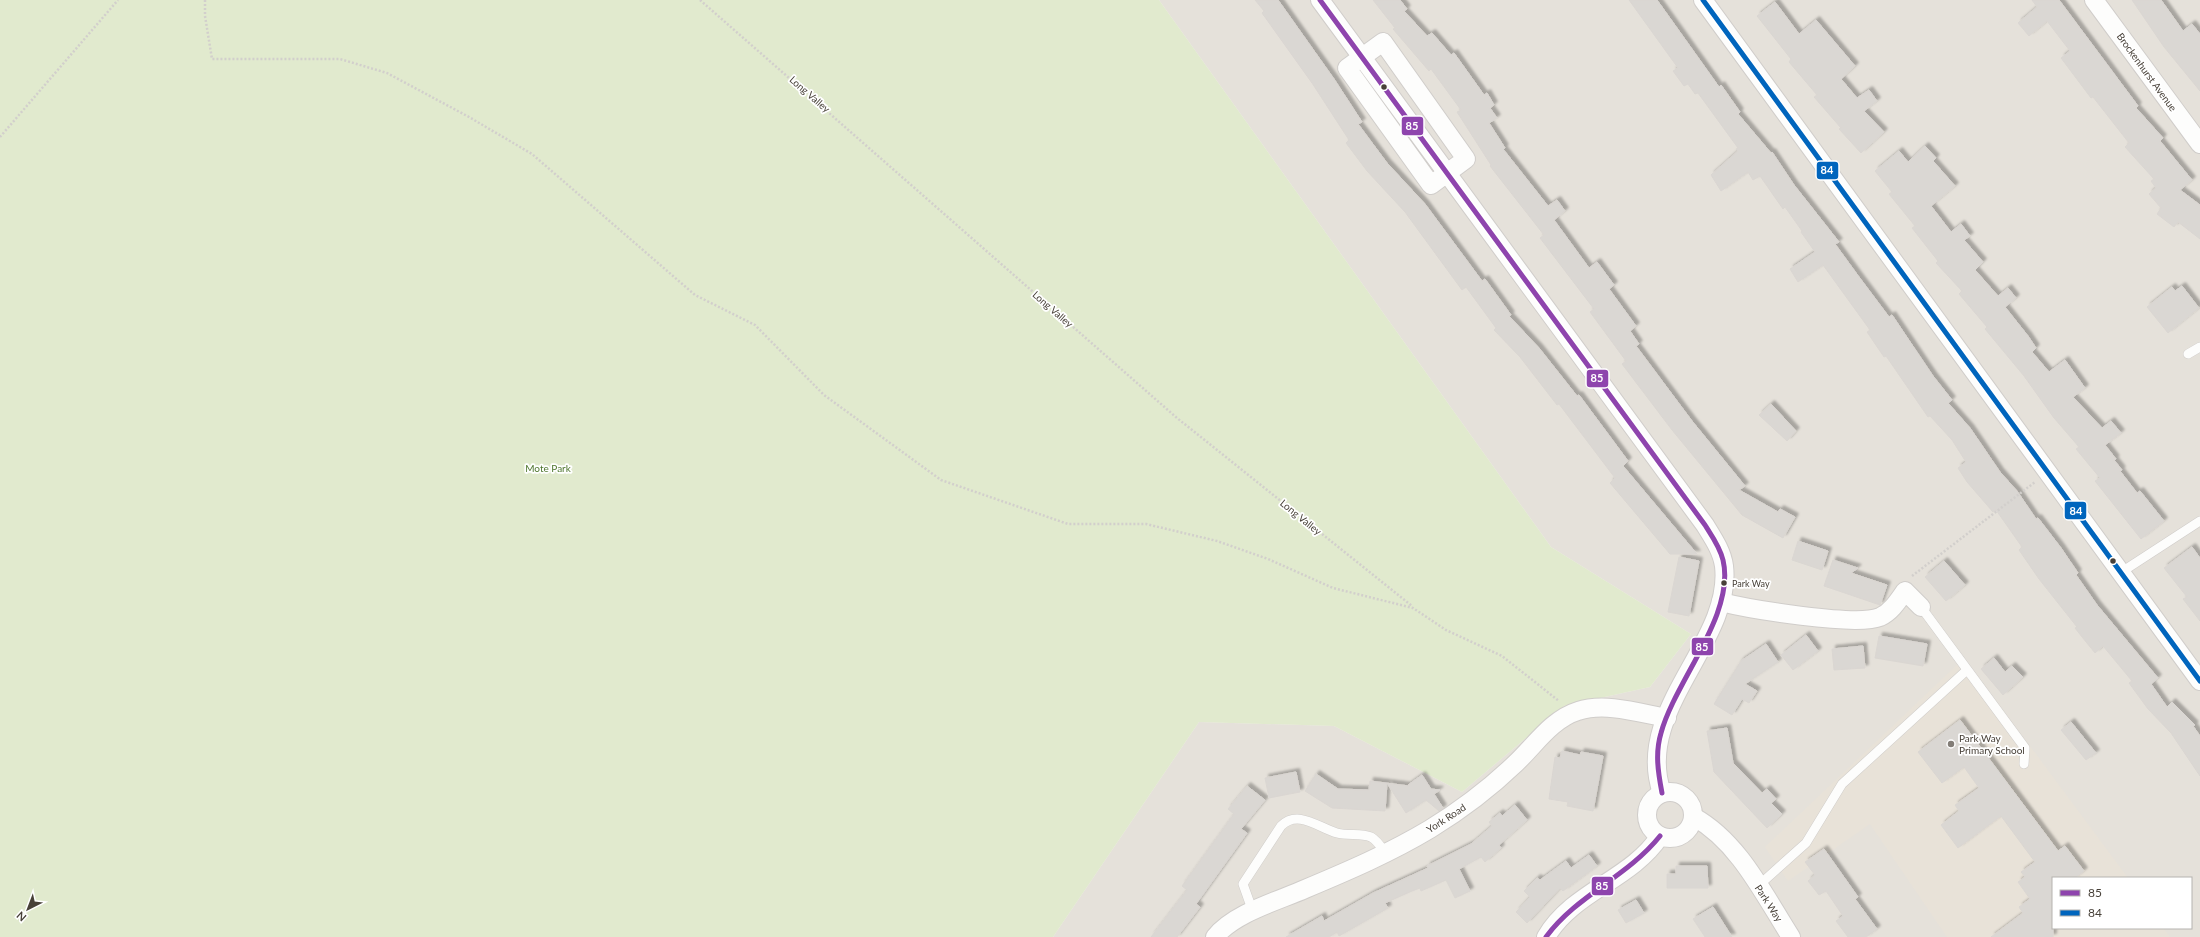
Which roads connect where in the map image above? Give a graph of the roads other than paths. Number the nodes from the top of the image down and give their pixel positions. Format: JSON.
{"nodes":[{"id":1,"x":1320,"y":0,"type":"edge"},
{"id":2,"x":2094,"y":0,"type":"edge"},
{"id":3,"x":1709,"y":2,"type":"edge"},
{"id":4,"x":1363,"y":57,"type":"junction"},
{"id":5,"x":2200,"y":144,"type":"edge"},
{"id":6,"x":1447,"y":173,"type":"junction"},
{"id":7,"x":2200,"y":347,"type":"edge"},
{"id":8,"x":2188,"y":354,"type":"dead end"},
{"id":9,"x":2200,"y":521,"type":"edge"},
{"id":10,"x":2120,"y":573,"type":"junction"},
{"id":11,"x":1721,"y":602,"type":"junction"},
{"id":12,"x":1921,"y":607,"type":"joint"},
{"id":13,"x":1967,"y":670,"type":"junction"},
{"id":14,"x":2200,"y":681,"type":"edge"},
{"id":15,"x":1667,"y":718,"type":"junction"},
{"id":16,"x":2024,"y":764,"type":"dead end"},
{"id":17,"x":1662,"y":793,"type":"junction"},
{"id":18,"x":1694,"y":818,"type":"junction"},
{"id":19,"x":1660,"y":836,"type":"junction"},
{"id":20,"x":1385,"y":853,"type":"junction"},
{"id":21,"x":1758,"y":886,"type":"junction"},
{"id":22,"x":1253,"y":912,"type":"junction"},
{"id":23,"x":1215,"y":937,"type":"edge"},
{"id":24,"x":1546,"y":937,"type":"edge"},
{"id":25,"x":1791,"y":937,"type":"edge"}],
"edges":[{"from":1,"to":4,"type":"street"},
{"from":2,"to":5,"type":"street","name":"Brockenhurst Avenue"},
{"from":3,"to":10,"type":"street"},
{"from":4,"to":6,"type":"street"},
{"from":4,"to":6,"type":"street"},
{"from":6,"to":11,"type":"street"},
{"from":7,"to":8,"type":"lane"},
{"from":9,"to":10,"type":"lane"},
{"from":10,"to":14,"type":"street"},
{"from":11,"to":12,"type":"street"},
{"from":11,"to":15,"type":"street"},
{"from":12,"to":13,"type":"lane"},
{"from":13,"to":16,"type":"lane"},
{"from":13,"to":21,"type":"lane"},
{"from":15,"to":17,"type":"street"},
{"from":15,"to":20,"type":"street","name":"York Road"},
{"from":17,"to":18,"type":"street"},
{"from":17,"to":19,"type":"street"},
{"from":18,"to":19,"type":"street"},
{"from":18,"to":21,"type":"street","name":"Park Way"},
{"from":19,"to":24,"type":"street"},
{"from":20,"to":22,"type":"street","name":"York Road"},
{"from":20,"to":22,"type":"lane"},
{"from":21,"to":25,"type":"street","name":"Park Way"},
{"from":22,"to":23,"type":"street","name":"York Road"}]}
